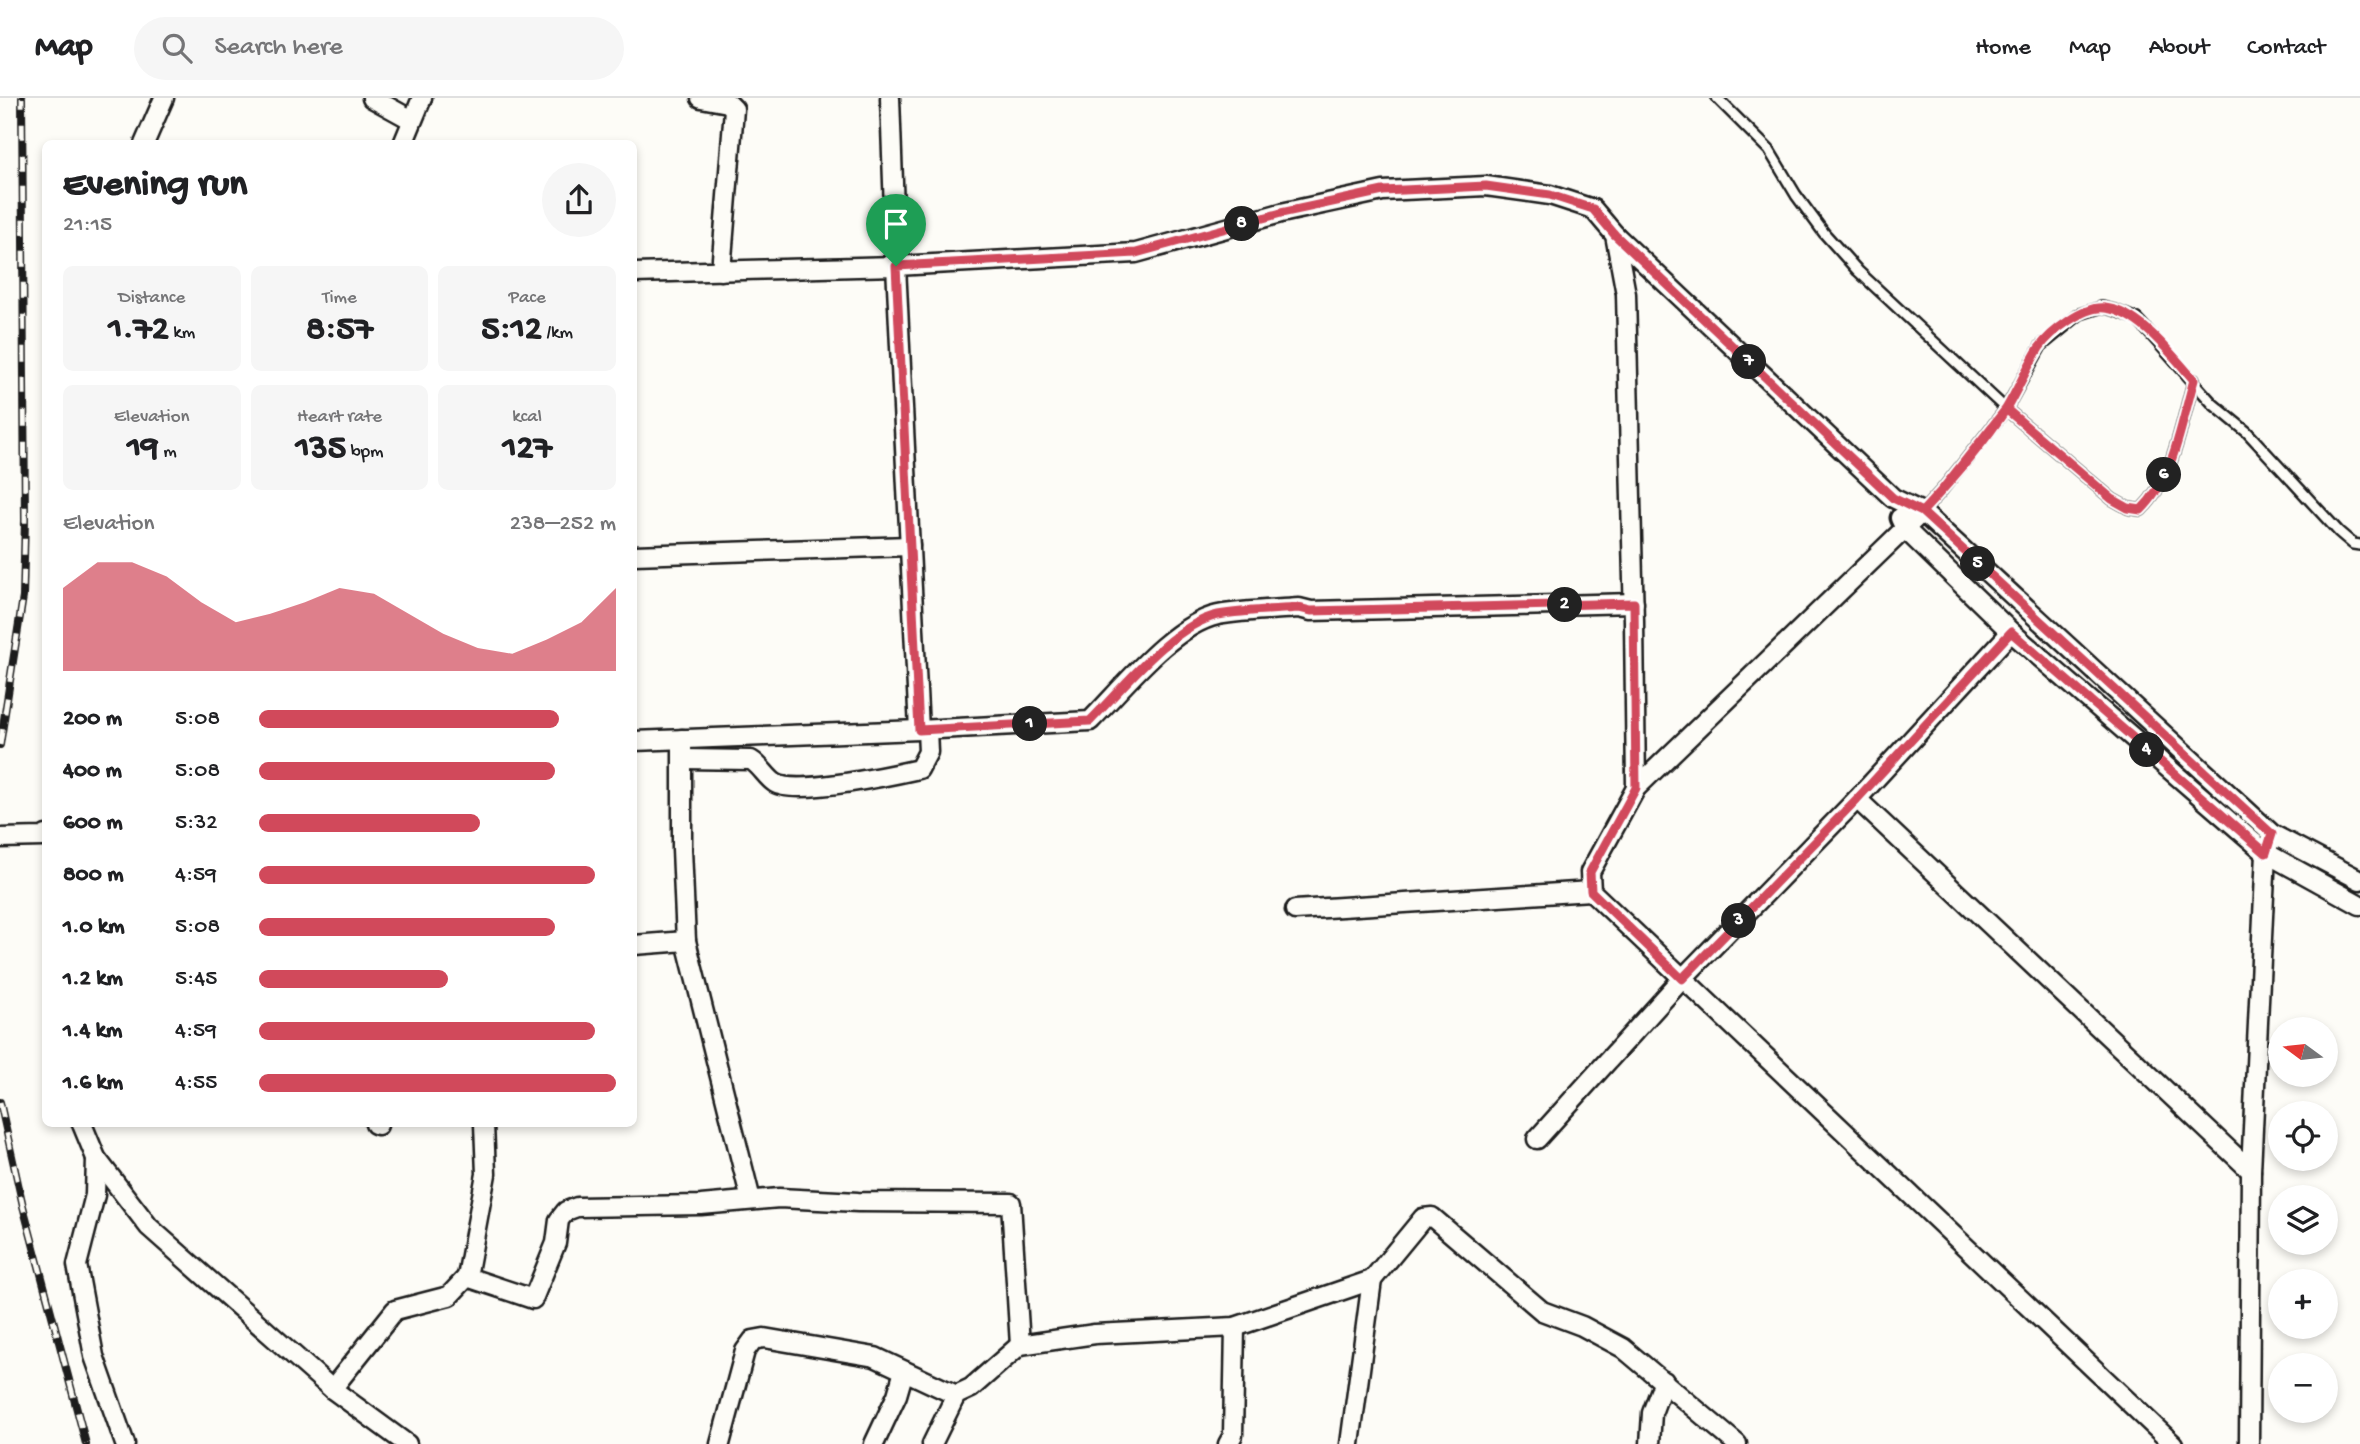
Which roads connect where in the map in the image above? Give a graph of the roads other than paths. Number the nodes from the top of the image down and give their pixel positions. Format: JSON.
{"nodes":[{"id":1,"x":164,"y":98,"type":"edge"},
{"id":2,"x":372,"y":98,"type":"edge"},
{"id":3,"x":422,"y":98,"type":"edge"},
{"id":4,"x":701,"y":98,"type":"edge"},
{"id":5,"x":890,"y":98,"type":"edge"},
{"id":6,"x":1717,"y":98,"type":"edge"},
{"id":7,"x":412,"y":120,"type":"junction"},
{"id":8,"x":146,"y":140,"type":"edge"},
{"id":9,"x":405,"y":140,"type":"edge"},
{"id":10,"x":1615,"y":235,"type":"junction"},
{"id":11,"x":896,"y":266,"type":"junction"},
{"id":12,"x":721,"y":271,"type":"junction"},
{"id":13,"x":637,"y":274,"type":"edge"},
{"id":14,"x":2194,"y":380,"type":"junction"},
{"id":15,"x":2006,"y":409,"type":"junction"},
{"id":16,"x":1893,"y":498,"type":"junction"},
{"id":17,"x":1922,"y":512,"type":"junction"},
{"id":18,"x":1905,"y":529,"type":"junction"},
{"id":19,"x":2360,"y":545,"type":"edge"},
{"id":20,"x":910,"y":546,"type":"junction"},
{"id":21,"x":637,"y":555,"type":"edge"},
{"id":22,"x":1634,"y":603,"type":"junction"},
{"id":23,"x":2011,"y":632,"type":"junction"},
{"id":24,"x":923,"y":730,"type":"junction"},
{"id":25,"x":682,"y":739,"type":"junction"},
{"id":26,"x":637,"y":741,"type":"edge"},
{"id":27,"x":682,"y":759,"type":"junction"},
{"id":28,"x":1636,"y":788,"type":"junction"},
{"id":29,"x":1857,"y":799,"type":"junction"},
{"id":30,"x":2272,"y":834,"type":"junction"},
{"id":31,"x":42,"y":837,"type":"edge"},
{"id":32,"x":0,"y":838,"type":"edge"},
{"id":33,"x":2266,"y":853,"type":"junction"},
{"id":34,"x":2360,"y":880,"type":"edge"},
{"id":35,"x":1591,"y":891,"type":"junction"},
{"id":36,"x":2360,"y":905,"type":"edge"},
{"id":37,"x":1295,"y":910,"type":"dead end"},
{"id":38,"x":686,"y":941,"type":"junction"},
{"id":39,"x":637,"y":945,"type":"edge"},
{"id":40,"x":1682,"y":979,"type":"junction"},
{"id":41,"x":83,"y":1127,"type":"edge"},
{"id":42,"x":484,"y":1127,"type":"edge"},
{"id":43,"x":1537,"y":1139,"type":"dead end"},
{"id":44,"x":96,"y":1158,"type":"junction"},
{"id":45,"x":2251,"y":1171,"type":"junction"},
{"id":46,"x":751,"y":1200,"type":"junction"},
{"id":47,"x":467,"y":1277,"type":"junction"},
{"id":48,"x":1372,"y":1280,"type":"junction"},
{"id":49,"x":1235,"y":1327,"type":"junction"},
{"id":50,"x":1020,"y":1345,"type":"junction"},
{"id":51,"x":904,"y":1371,"type":"junction"},
{"id":52,"x":1664,"y":1381,"type":"junction"},
{"id":53,"x":332,"y":1389,"type":"junction"},
{"id":54,"x":956,"y":1395,"type":"junction"},
{"id":55,"x":125,"y":1444,"type":"edge"},
{"id":56,"x":407,"y":1444,"type":"edge"},
{"id":57,"x":720,"y":1444,"type":"edge"},
{"id":58,"x":874,"y":1444,"type":"edge"},
{"id":59,"x":932,"y":1444,"type":"edge"},
{"id":60,"x":1228,"y":1444,"type":"edge"},
{"id":61,"x":1350,"y":1444,"type":"edge"},
{"id":62,"x":1650,"y":1444,"type":"edge"},
{"id":63,"x":1737,"y":1444,"type":"edge"},
{"id":64,"x":2173,"y":1444,"type":"edge"},
{"id":65,"x":2249,"y":1444,"type":"edge"}],
"edges":[{"from":1,"to":8,"type":"street"},
{"from":2,"to":7,"type":"street"},
{"from":3,"to":7,"type":"street"},
{"from":4,"to":12,"type":"street"},
{"from":5,"to":11,"type":"street"},
{"from":6,"to":15,"type":"lane"},
{"from":7,"to":9,"type":"street"},
{"from":10,"to":11,"type":"street"},
{"from":10,"to":16,"type":"street"},
{"from":10,"to":22,"type":"street"},
{"from":11,"to":12,"type":"street"},
{"from":11,"to":20,"type":"street"},
{"from":12,"to":13,"type":"street"},
{"from":14,"to":15,"type":"lane"},
{"from":14,"to":15,"type":"lane"},
{"from":14,"to":19,"type":"lane"},
{"from":15,"to":17,"type":"lane"},
{"from":16,"to":17,"type":"street"},
{"from":16,"to":18,"type":"street"},
{"from":17,"to":18,"type":"street"},
{"from":17,"to":30,"type":"street"},
{"from":18,"to":23,"type":"street"},
{"from":18,"to":28,"type":"street"},
{"from":20,"to":21,"type":"street"},
{"from":20,"to":24,"type":"street"},
{"from":22,"to":24,"type":"street"},
{"from":22,"to":28,"type":"street"},
{"from":23,"to":29,"type":"street"},
{"from":23,"to":33,"type":"street"},
{"from":24,"to":25,"type":"street"},
{"from":24,"to":27,"type":"street"},
{"from":25,"to":26,"type":"street"},
{"from":25,"to":27,"type":"street"},
{"from":27,"to":38,"type":"street"},
{"from":28,"to":35,"type":"street"},
{"from":29,"to":40,"type":"street"},
{"from":29,"to":45,"type":"street"},
{"from":30,"to":33,"type":"street"},
{"from":30,"to":34,"type":"street"},
{"from":31,"to":32,"type":"street"},
{"from":33,"to":36,"type":"street"},
{"from":33,"to":45,"type":"street"},
{"from":35,"to":37,"type":"street"},
{"from":35,"to":40,"type":"street"},
{"from":38,"to":39,"type":"street"},
{"from":38,"to":46,"type":"street"},
{"from":40,"to":43,"type":"street"},
{"from":40,"to":64,"type":"street"},
{"from":41,"to":44,"type":"street"},
{"from":42,"to":47,"type":"street"},
{"from":44,"to":53,"type":"street"},
{"from":44,"to":55,"type":"street"},
{"from":45,"to":65,"type":"street"},
{"from":46,"to":47,"type":"street"},
{"from":46,"to":50,"type":"street"},
{"from":47,"to":53,"type":"street"},
{"from":48,"to":49,"type":"street"},
{"from":48,"to":52,"type":"street"},
{"from":48,"to":61,"type":"street"},
{"from":49,"to":50,"type":"street"},
{"from":49,"to":60,"type":"street"},
{"from":50,"to":54,"type":"street"},
{"from":51,"to":54,"type":"street"},
{"from":51,"to":57,"type":"street"},
{"from":51,"to":58,"type":"street"},
{"from":52,"to":62,"type":"street"},
{"from":52,"to":63,"type":"street"},
{"from":53,"to":56,"type":"street"},
{"from":54,"to":59,"type":"street"}]}
